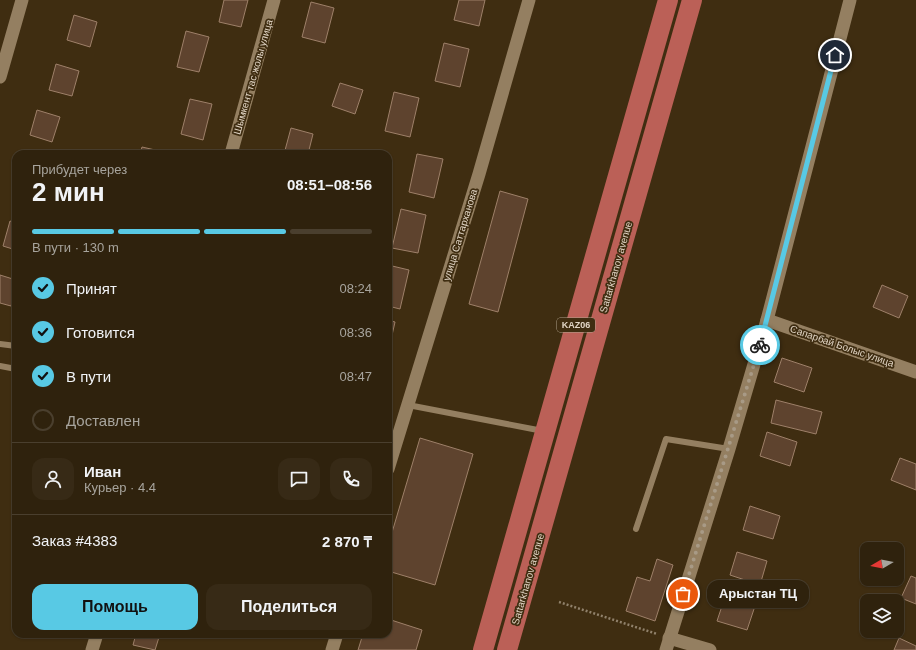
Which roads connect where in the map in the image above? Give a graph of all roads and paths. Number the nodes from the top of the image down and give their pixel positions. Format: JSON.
{"nodes":[{"id":1,"x":22,"y":0,"type":"edge"},
{"id":2,"x":274,"y":0,"type":"edge"},
{"id":3,"x":529,"y":0,"type":"edge"},
{"id":4,"x":668,"y":0,"type":"edge"},
{"id":5,"x":692,"y":0,"type":"edge"},
{"id":6,"x":850,"y":0,"type":"edge"},
{"id":7,"x":0,"y":77,"type":"edge"},
{"id":8,"x":232,"y":150,"type":"edge"},
{"id":9,"x":767,"y":320,"type":"junction"},
{"id":10,"x":0,"y":344,"type":"edge"},
{"id":11,"x":12,"y":346,"type":"edge"},
{"id":12,"x":0,"y":366,"type":"edge"},
{"id":13,"x":12,"y":368,"type":"edge"},
{"id":14,"x":916,"y":372,"type":"edge"},
{"id":15,"x":408,"y":405,"type":"junction"},
{"id":16,"x":546,"y":432,"type":"junction"},
{"id":17,"x":729,"y":449,"type":"junction"},
{"id":18,"x":392,"y":456,"type":"edge"},
{"id":19,"x":636,"y":529,"type":"dead end"},
{"id":20,"x":559,"y":602,"type":"dead end"},
{"id":21,"x":96,"y":638,"type":"edge"},
{"id":22,"x":336,"y":638,"type":"edge"},
{"id":23,"x":668,"y":644,"type":"edge"},
{"id":24,"x":92,"y":650,"type":"edge"},
{"id":25,"x":332,"y":650,"type":"edge"},
{"id":26,"x":483,"y":650,"type":"edge"},
{"id":27,"x":507,"y":650,"type":"edge"},
{"id":28,"x":710,"y":650,"type":"edge"}],
"edges":[{"from":1,"to":7,"type":"street"},
{"from":2,"to":8,"type":"street","name":"Шымкент тас жолы улица"},
{"from":3,"to":15,"type":"street","name":"улица Саттарханова"},
{"from":4,"to":16,"type":"main road","number":"KАZ06"},
{"from":5,"to":27,"type":"main road","name":"Sattarkhanov avenue","number":"KАZ06"},
{"from":6,"to":9,"type":"street"},
{"from":9,"to":14,"type":"street","name":"Сапарбай Болыс улица"},
{"from":9,"to":17,"type":"street"},
{"from":10,"to":11,"type":"lane"},
{"from":12,"to":13,"type":"lane"},
{"from":15,"to":16,"type":"lane"},
{"from":15,"to":18,"type":"street","name":"улица Саттарханова"},
{"from":16,"to":26,"type":"main road","number":"KАZ06"},
{"from":17,"to":19,"type":"lane"},
{"from":17,"to":23,"type":"street"},
{"from":20,"to":23,"type":"path"},
{"from":21,"to":24,"type":"street"},
{"from":22,"to":25,"type":"street"},
{"from":23,"to":28,"type":"street"}]}
